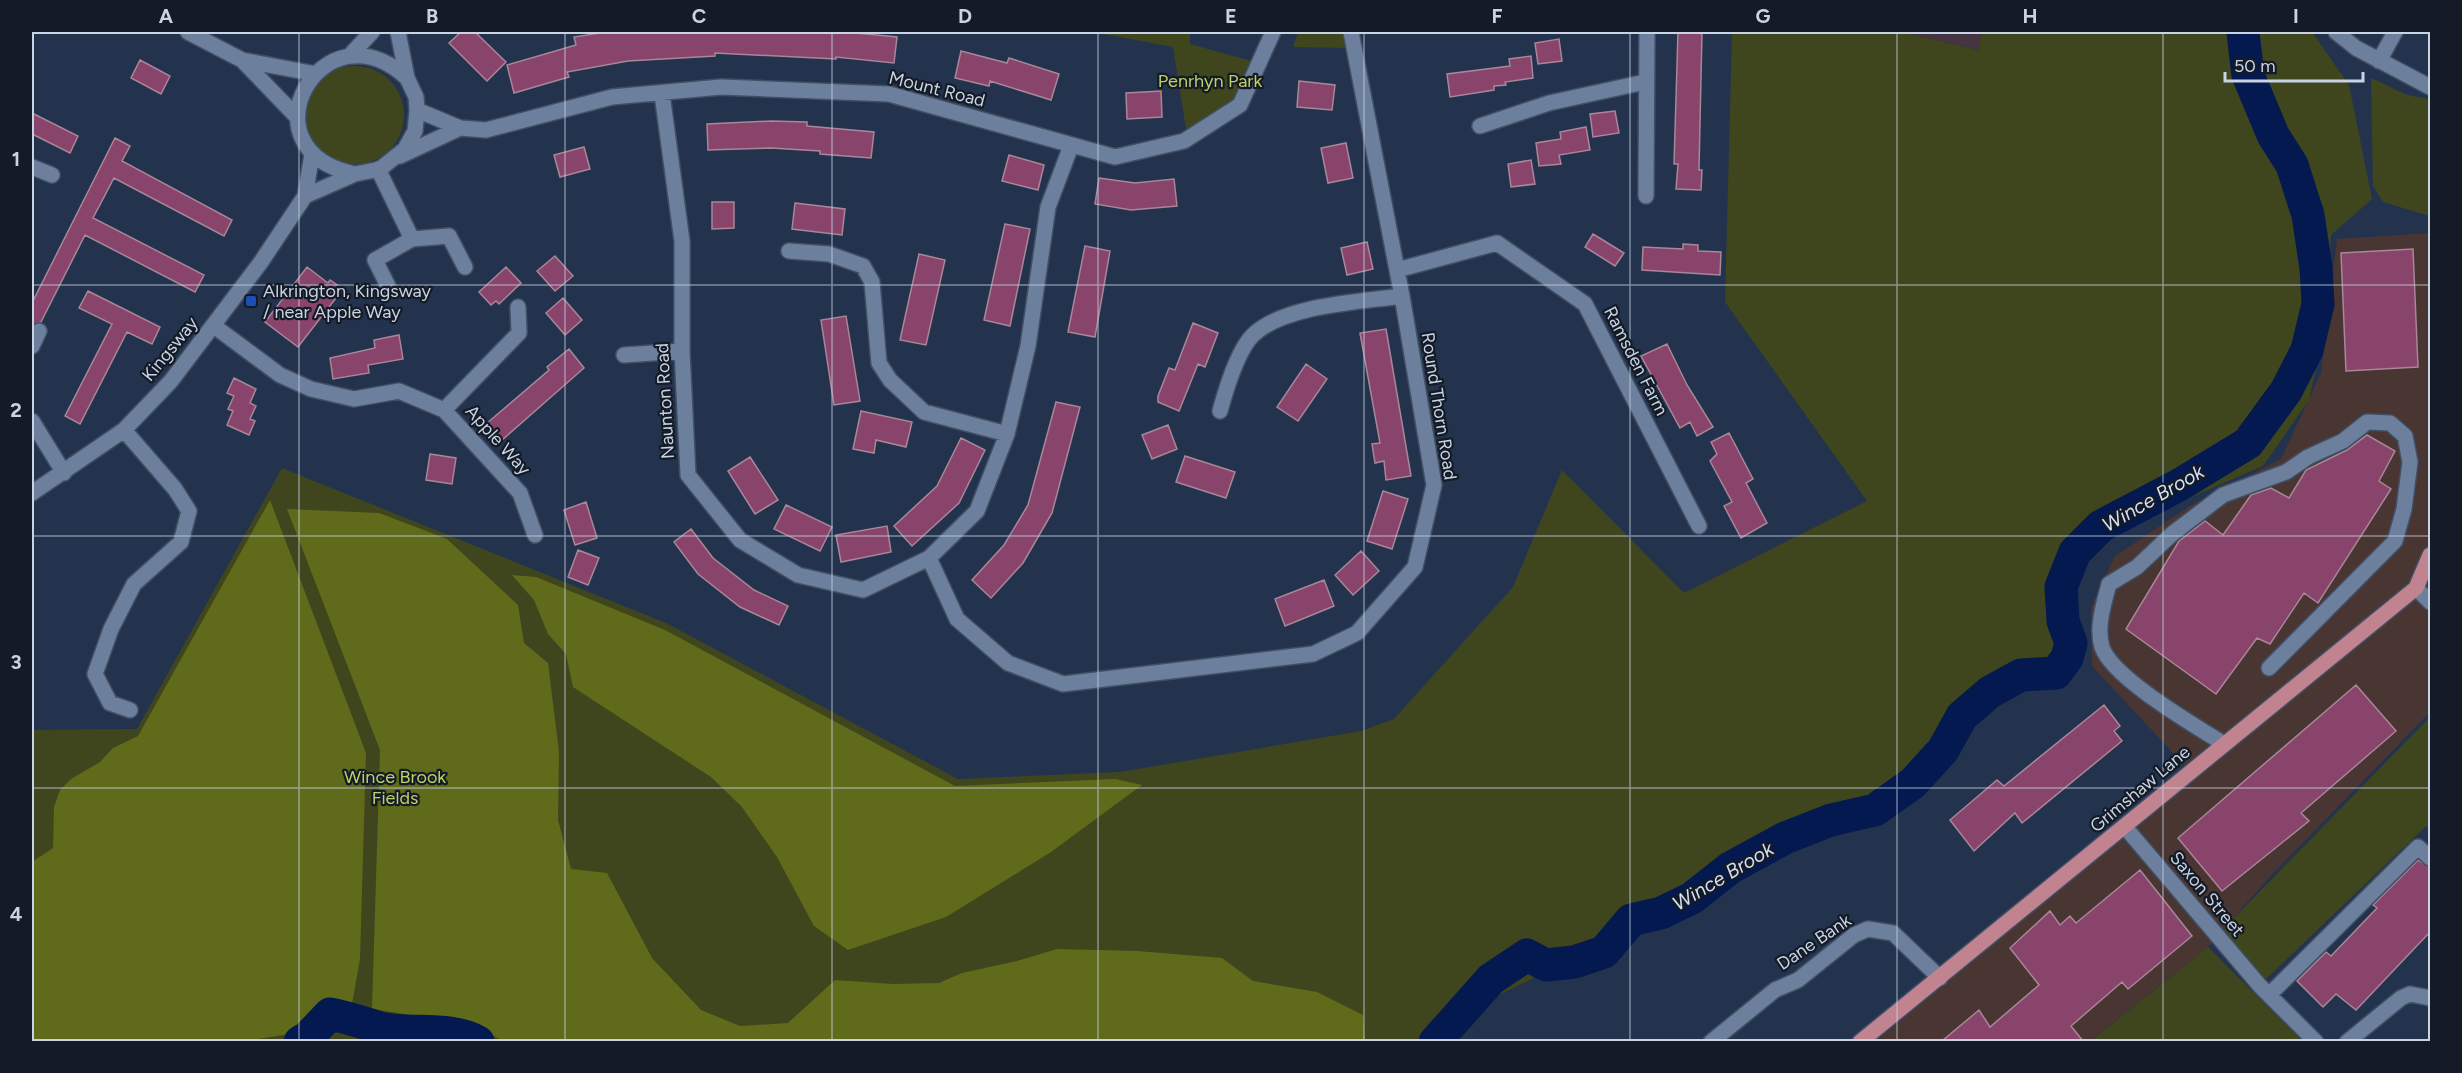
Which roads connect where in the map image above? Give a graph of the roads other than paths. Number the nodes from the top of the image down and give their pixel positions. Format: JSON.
{"nodes":[{"id":1,"x":188,"y":32,"type":"edge"},
{"id":2,"x":372,"y":32,"type":"edge"},
{"id":3,"x":398,"y":32,"type":"edge"},
{"id":4,"x":1274,"y":32,"type":"edge"},
{"id":5,"x":1351,"y":32,"type":"edge"},
{"id":6,"x":1647,"y":32,"type":"edge"},
{"id":7,"x":2336,"y":32,"type":"edge"},
{"id":8,"x":2396,"y":32,"type":"edge"},
{"id":9,"x":353,"y":52,"type":"junction"},
{"id":10,"x":242,"y":60,"type":"junction"},
{"id":11,"x":2379,"y":61,"type":"junction"},
{"id":12,"x":311,"y":73,"type":"junction"},
{"id":13,"x":407,"y":78,"type":"junction"},
{"id":14,"x":1645,"y":82,"type":"junction"},
{"id":15,"x":2430,"y":87,"type":"edge"},
{"id":16,"x":662,"y":94,"type":"junction"},
{"id":17,"x":417,"y":110,"type":"junction"},
{"id":18,"x":296,"y":116,"type":"junction"},
{"id":19,"x":1480,"y":126,"type":"dead end"},
{"id":20,"x":460,"y":128,"type":"junction"},
{"id":21,"x":1071,"y":146,"type":"junction"},
{"id":22,"x":312,"y":154,"type":"junction"},
{"id":23,"x":398,"y":158,"type":"junction"},
{"id":24,"x":32,"y":167,"type":"edge"},
{"id":25,"x":378,"y":169,"type":"junction"},
{"id":26,"x":355,"y":174,"type":"junction"},
{"id":27,"x":52,"y":175,"type":"dead end"},
{"id":28,"x":305,"y":196,"type":"junction"},
{"id":29,"x":1646,"y":196,"type":"dead end"},
{"id":30,"x":412,"y":239,"type":"junction"},
{"id":31,"x":789,"y":251,"type":"dead end"},
{"id":32,"x":465,"y":267,"type":"dead end"},
{"id":33,"x":1397,"y":270,"type":"junction"},
{"id":34,"x":388,"y":286,"type":"dead end"},
{"id":35,"x":1402,"y":296,"type":"junction"},
{"id":36,"x":518,"y":307,"type":"dead end"},
{"id":37,"x":214,"y":326,"type":"junction"},
{"id":38,"x":39,"y":331,"type":"dead end"},
{"id":39,"x":32,"y":346,"type":"edge"},
{"id":40,"x":682,"y":351,"type":"junction"},
{"id":41,"x":624,"y":355,"type":"dead end"},
{"id":42,"x":444,"y":410,"type":"junction"},
{"id":43,"x":1220,"y":411,"type":"dead end"},
{"id":44,"x":32,"y":421,"type":"edge"},
{"id":45,"x":124,"y":430,"type":"junction"},
{"id":46,"x":1006,"y":434,"type":"junction"},
{"id":47,"x":64,"y":473,"type":"junction"},
{"id":48,"x":32,"y":493,"type":"edge"},
{"id":49,"x":1699,"y":526,"type":"dead end"},
{"id":50,"x":535,"y":535,"type":"dead end"},
{"id":51,"x":2430,"y":555,"type":"edge"},
{"id":52,"x":929,"y":558,"type":"junction"},
{"id":53,"x":2416,"y":588,"type":"junction"},
{"id":54,"x":2430,"y":602,"type":"edge"},
{"id":55,"x":2269,"y":668,"type":"dead end"},
{"id":56,"x":130,"y":710,"type":"dead end"},
{"id":57,"x":2224,"y":744,"type":"junction"},
{"id":58,"x":2124,"y":827,"type":"junction"},
{"id":59,"x":2430,"y":858,"type":"edge"},
{"id":60,"x":1940,"y":978,"type":"junction"},
{"id":61,"x":2265,"y":991,"type":"junction"},
{"id":62,"x":2430,"y":998,"type":"edge"},
{"id":63,"x":1711,"y":1041,"type":"edge"},
{"id":64,"x":1860,"y":1041,"type":"edge"},
{"id":65,"x":2316,"y":1041,"type":"edge"},
{"id":66,"x":2347,"y":1041,"type":"edge"}],
"edges":[{"from":1,"to":10,"type":"street"},
{"from":2,"to":9,"type":"street"},
{"from":3,"to":13,"type":"street"},
{"from":4,"to":21,"type":"street","name":"Mount Road"},
{"from":5,"to":33,"type":"street","name":"Round Thorn Road"},
{"from":6,"to":14,"type":"street"},
{"from":7,"to":11,"type":"street"},
{"from":8,"to":11,"type":"street"},
{"from":9,"to":12,"type":"street"},
{"from":9,"to":13,"type":"street"},
{"from":10,"to":12,"type":"street"},
{"from":10,"to":18,"type":"street"},
{"from":11,"to":15,"type":"street"},
{"from":12,"to":18,"type":"street"},
{"from":13,"to":17,"type":"street"},
{"from":14,"to":19,"type":"street"},
{"from":14,"to":29,"type":"street"},
{"from":16,"to":20,"type":"street","name":"Mount Road"},
{"from":16,"to":21,"type":"street","name":"Mount Road"},
{"from":16,"to":40,"type":"street","name":"Naunton Road"},
{"from":17,"to":20,"type":"street","name":"Mount Road"},
{"from":17,"to":23,"type":"street"},
{"from":18,"to":22,"type":"street"},
{"from":20,"to":23,"type":"street","name":"Mount Road"},
{"from":21,"to":46,"type":"street","name":"Naunton Road"},
{"from":22,"to":26,"type":"street"},
{"from":22,"to":28,"type":"street","name":"Kingsway"},
{"from":23,"to":25,"type":"street"},
{"from":24,"to":27,"type":"street"},
{"from":25,"to":26,"type":"street"},
{"from":25,"to":30,"type":"street"},
{"from":26,"to":28,"type":"street"},
{"from":28,"to":37,"type":"street","name":"Kingsway"},
{"from":30,"to":32,"type":"street"},
{"from":30,"to":34,"type":"street"},
{"from":31,"to":46,"type":"street"},
{"from":33,"to":35,"type":"street","name":"Round Thorn Road"},
{"from":33,"to":49,"type":"street","name":"Ramsden Farm"},
{"from":35,"to":43,"type":"street"},
{"from":35,"to":52,"type":"street","name":"Round Thorn Road"},
{"from":36,"to":42,"type":"street"},
{"from":37,"to":42,"type":"street","name":"Apple Way"},
{"from":37,"to":45,"type":"street","name":"Kingsway"},
{"from":38,"to":39,"type":"street"},
{"from":40,"to":41,"type":"street"},
{"from":40,"to":52,"type":"street","name":"Naunton Road"},
{"from":42,"to":50,"type":"street","name":"Apple Way"},
{"from":44,"to":47,"type":"street"},
{"from":45,"to":47,"type":"street","name":"Kingsway"},
{"from":45,"to":56,"type":"street"},
{"from":46,"to":52,"type":"street","name":"Naunton Road"},
{"from":47,"to":48,"type":"street","name":"Kingsway"},
{"from":51,"to":53,"type":"main road","name":"Grimshaw Lane"},
{"from":53,"to":54,"type":"street"},
{"from":53,"to":57,"type":"main road","name":"Grimshaw Lane"},
{"from":55,"to":57,"type":"street"},
{"from":57,"to":58,"type":"main road","name":"Grimshaw Lane"},
{"from":58,"to":60,"type":"main road","name":"Grimshaw Lane"},
{"from":58,"to":61,"type":"street","name":"Saxon Street"},
{"from":59,"to":61,"type":"street"},
{"from":60,"to":63,"type":"street","name":"Dane Bank"},
{"from":60,"to":64,"type":"main road","name":"Grimshaw Lane"},
{"from":61,"to":65,"type":"street","name":"Saxon Street"},
{"from":62,"to":66,"type":"street"}]}
